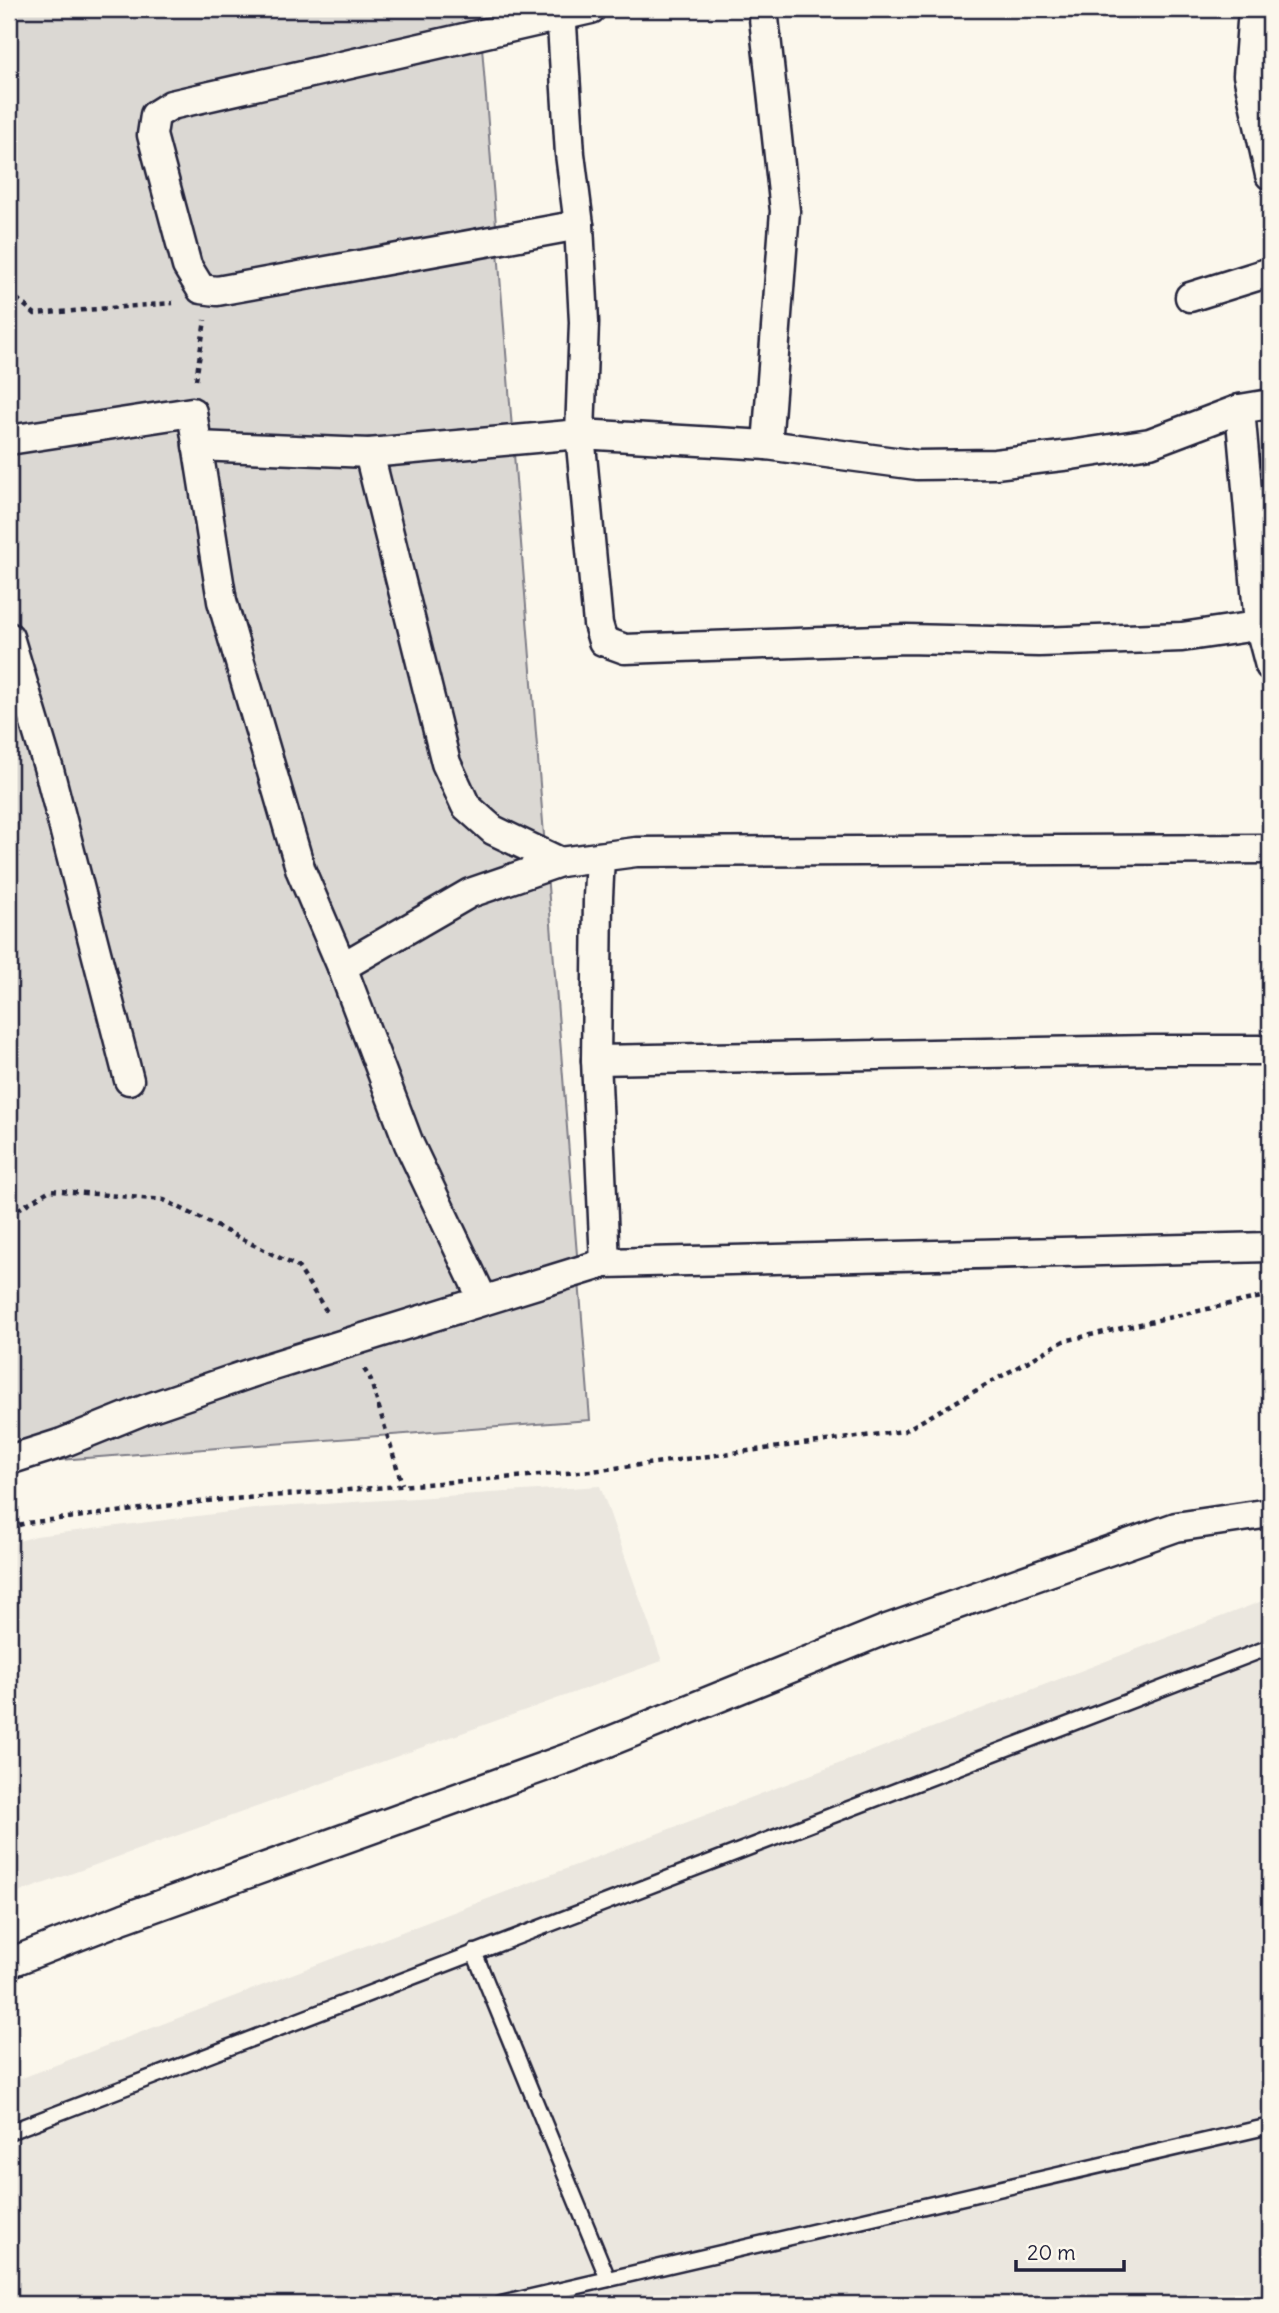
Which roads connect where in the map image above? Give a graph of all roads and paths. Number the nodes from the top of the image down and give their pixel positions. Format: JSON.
{"nodes":[{"id":1,"x":591,"y":9,"type":"edge"},
{"id":2,"x":763,"y":9,"type":"edge"},
{"id":3,"x":1253,"y":9,"type":"edge"},
{"id":4,"x":562,"y":12,"type":"edge"},
{"id":5,"x":1270,"y":175,"type":"edge"},
{"id":6,"x":579,"y":225,"type":"junction"},
{"id":7,"x":1270,"y":272,"type":"edge"},
{"id":8,"x":9,"y":292,"type":"edge"},
{"id":9,"x":1190,"y":296,"type":"dead end"},
{"id":10,"x":181,"y":302,"type":"dead end"},
{"id":11,"x":206,"y":313,"type":"dead end"},
{"id":12,"x":1270,"y":404,"type":"edge"},
{"id":13,"x":1240,"y":409,"type":"junction"},
{"id":14,"x":192,"y":412,"type":"junction"},
{"id":15,"x":580,"y":434,"type":"junction"},
{"id":16,"x":9,"y":440,"type":"edge"},
{"id":17,"x":197,"y":446,"type":"junction"},
{"id":18,"x":767,"y":446,"type":"junction"},
{"id":19,"x":369,"y":453,"type":"junction"},
{"id":20,"x":1265,"y":624,"type":"edge"},
{"id":21,"x":9,"y":636,"type":"edge"},
{"id":22,"x":1270,"y":667,"type":"edge"},
{"id":23,"x":1270,"y":849,"type":"edge"},
{"id":24,"x":600,"y":857,"type":"junction"},
{"id":25,"x":559,"y":862,"type":"junction"},
{"id":26,"x":342,"y":967,"type":"junction"},
{"id":27,"x":1270,"y":1050,"type":"edge"},
{"id":28,"x":596,"y":1060,"type":"junction"},
{"id":29,"x":129,"y":1080,"type":"dead end"},
{"id":30,"x":9,"y":1215,"type":"edge"},
{"id":31,"x":1270,"y":1247,"type":"edge"},
{"id":32,"x":605,"y":1263,"type":"junction"},
{"id":33,"x":1270,"y":1294,"type":"edge"},
{"id":34,"x":483,"y":1300,"type":"junction"},
{"id":35,"x":334,"y":1322,"type":"dead end"},
{"id":36,"x":363,"y":1367,"type":"dead end"},
{"id":37,"x":9,"y":1460,"type":"edge"},
{"id":38,"x":402,"y":1484,"type":"junction"},
{"id":39,"x":1270,"y":1513,"type":"edge"},
{"id":40,"x":9,"y":1528,"type":"edge"},
{"id":41,"x":1270,"y":1647,"type":"edge"},
{"id":42,"x":474,"y":1952,"type":"junction"},
{"id":43,"x":9,"y":1963,"type":"edge"},
{"id":44,"x":1270,"y":2126,"type":"edge"},
{"id":45,"x":9,"y":2132,"type":"edge"},
{"id":46,"x":608,"y":2279,"type":"junction"},
{"id":47,"x":501,"y":2304,"type":"edge"}],
"edges":[{"from":1,"to":4,"type":"street"},
{"from":2,"to":18,"type":"street"},
{"from":3,"to":5,"type":"street"},
{"from":4,"to":6,"type":"street"},
{"from":4,"to":6,"type":"street"},
{"from":6,"to":15,"type":"street"},
{"from":7,"to":9,"type":"street"},
{"from":8,"to":10,"type":"path"},
{"from":11,"to":14,"type":"path"},
{"from":12,"to":13,"type":"street"},
{"from":13,"to":18,"type":"street"},
{"from":13,"to":20,"type":"street"},
{"from":14,"to":16,"type":"street"},
{"from":14,"to":17,"type":"street"},
{"from":15,"to":18,"type":"street"},
{"from":15,"to":19,"type":"street"},
{"from":15,"to":20,"type":"street"},
{"from":17,"to":19,"type":"street"},
{"from":17,"to":26,"type":"street"},
{"from":19,"to":25,"type":"street"},
{"from":20,"to":22,"type":"street"},
{"from":21,"to":29,"type":"street"},
{"from":23,"to":24,"type":"street"},
{"from":24,"to":25,"type":"street"},
{"from":24,"to":28,"type":"street"},
{"from":25,"to":26,"type":"street"},
{"from":26,"to":34,"type":"street"},
{"from":27,"to":28,"type":"street"},
{"from":28,"to":32,"type":"street"},
{"from":30,"to":35,"type":"path"},
{"from":31,"to":32,"type":"street"},
{"from":32,"to":34,"type":"street"},
{"from":33,"to":38,"type":"path"},
{"from":34,"to":37,"type":"street"},
{"from":36,"to":38,"type":"path"},
{"from":38,"to":40,"type":"path"},
{"from":39,"to":43,"type":"street"},
{"from":41,"to":42,"type":"lane"},
{"from":42,"to":45,"type":"lane"},
{"from":42,"to":46,"type":"lane"},
{"from":44,"to":46,"type":"lane"},
{"from":46,"to":47,"type":"lane"}]}
